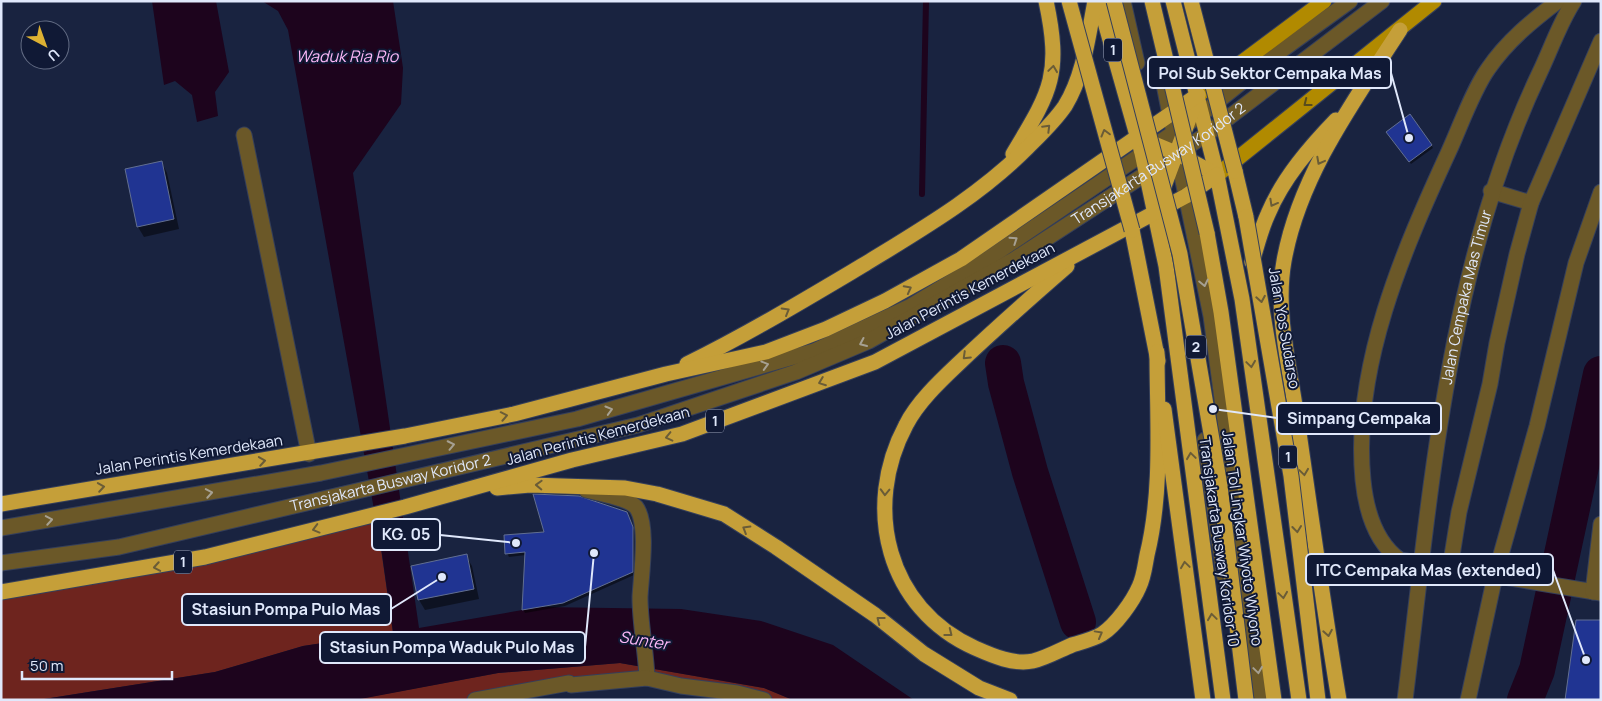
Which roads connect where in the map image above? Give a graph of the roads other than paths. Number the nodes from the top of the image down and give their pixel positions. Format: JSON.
{"nodes":[{"id":1,"x":1046,"y":1,"type":"edge"},
{"id":2,"x":1070,"y":1,"type":"edge"},
{"id":3,"x":1097,"y":1,"type":"edge"},
{"id":4,"x":1114,"y":1,"type":"edge"},
{"id":5,"x":1123,"y":1,"type":"edge"},
{"id":6,"x":1146,"y":1,"type":"edge"},
{"id":7,"x":1152,"y":1,"type":"edge"},
{"id":8,"x":1173,"y":1,"type":"edge"},
{"id":9,"x":1192,"y":1,"type":"edge"},
{"id":10,"x":1324,"y":1,"type":"edge"},
{"id":11,"x":1350,"y":1,"type":"edge"},
{"id":12,"x":1382,"y":1,"type":"edge"},
{"id":13,"x":1434,"y":1,"type":"edge"},
{"id":14,"x":1558,"y":1,"type":"edge"},
{"id":15,"x":1574,"y":1,"type":"edge"},
{"id":16,"x":1400,"y":30,"type":"junction"},
{"id":17,"x":1601,"y":41,"type":"edge"},
{"id":18,"x":1198,"y":95,"type":"junction"},
{"id":19,"x":1357,"y":96,"type":"junction"},
{"id":20,"x":1203,"y":113,"type":"junction"},
{"id":21,"x":1170,"y":115,"type":"junction"},
{"id":22,"x":1189,"y":122,"type":"junction"},
{"id":23,"x":1152,"y":128,"type":"junction"},
{"id":24,"x":1173,"y":132,"type":"junction"},
{"id":25,"x":1207,"y":134,"type":"junction"},
{"id":26,"x":244,"y":135,"type":"dead end"},
{"id":27,"x":1138,"y":138,"type":"junction"},
{"id":28,"x":1148,"y":149,"type":"junction"},
{"id":29,"x":1178,"y":154,"type":"junction"},
{"id":30,"x":1159,"y":165,"type":"junction"},
{"id":31,"x":1146,"y":173,"type":"junction"},
{"id":32,"x":1000,"y":175,"type":"junction"},
{"id":33,"x":1217,"y":175,"type":"junction"},
{"id":34,"x":1163,"y":189,"type":"junction"},
{"id":35,"x":1491,"y":191,"type":"junction"},
{"id":36,"x":1601,"y":192,"type":"edge"},
{"id":37,"x":1186,"y":196,"type":"junction"},
{"id":38,"x":1531,"y":203,"type":"junction"},
{"id":39,"x":1160,"y":209,"type":"junction"},
{"id":40,"x":1087,"y":248,"type":"junction"},
{"id":41,"x":976,"y":274,"type":"junction"},
{"id":42,"x":945,"y":284,"type":"junction"},
{"id":43,"x":1242,"y":299,"type":"junction"},
{"id":44,"x":1157,"y":352,"type":"junction"},
{"id":45,"x":666,"y":374,"type":"junction"},
{"id":46,"x":309,"y":454,"type":"junction"},
{"id":47,"x":573,"y":486,"type":"junction"},
{"id":48,"x":458,"y":493,"type":"junction"},
{"id":49,"x":1,"y":504,"type":"edge"},
{"id":50,"x":1601,"y":524,"type":"edge"},
{"id":51,"x":1,"y":528,"type":"edge"},
{"id":52,"x":1,"y":563,"type":"edge"},
{"id":53,"x":1422,"y":564,"type":"junction"},
{"id":54,"x":1450,"y":568,"type":"junction"},
{"id":55,"x":1495,"y":576,"type":"junction"},
{"id":56,"x":1,"y":592,"type":"edge"},
{"id":57,"x":1597,"y":592,"type":"edge"},
{"id":58,"x":647,"y":674,"type":"junction"},
{"id":59,"x":521,"y":696,"type":"edge"},
{"id":60,"x":475,"y":700,"type":"edge"},
{"id":61,"x":764,"y":700,"type":"edge"},
{"id":62,"x":1010,"y":700,"type":"edge"},
{"id":63,"x":1203,"y":700,"type":"edge"},
{"id":64,"x":1224,"y":700,"type":"edge"},
{"id":65,"x":1241,"y":700,"type":"edge"},
{"id":66,"x":1246,"y":700,"type":"edge"},
{"id":67,"x":1262,"y":700,"type":"edge"},
{"id":68,"x":1274,"y":700,"type":"edge"},
{"id":69,"x":1299,"y":700,"type":"edge"},
{"id":70,"x":1318,"y":700,"type":"edge"},
{"id":71,"x":1339,"y":700,"type":"edge"},
{"id":72,"x":1405,"y":700,"type":"edge"},
{"id":73,"x":1468,"y":700,"type":"edge"}],
"edges":[{"from":32,"to":1,"type":"highway","one_way":true},
{"from":44,"to":2,"type":"highway","number":"1","one_way":true,"bridge":true},
{"from":3,"to":27,"type":"highway","number":"1"},
{"from":32,"to":3,"type":"highway","one_way":true},
{"from":4,"to":66,"type":"highway","name":"Jalan Tol Lingkar Wiyoto Wiyono","number":"2","bridge":true},
{"from":5,"to":23,"type":"street"},
{"from":6,"to":21,"type":"street","name":"Transjakarta Busway Koridor 10"},
{"from":7,"to":68,"type":"highway","name":"Jalan Tol Lingkar Wiyoto Wiyono","number":"2","bridge":true},
{"from":8,"to":18,"type":"highway","number":"1"},
{"from":9,"to":70,"type":"highway","name":"Jalan Yos Sudarso","number":"1","one_way":true,"bridge":true},
{"from":10,"to":18,"type":"main road"},
{"from":11,"to":20,"type":"street","name":"Transjakarta Busway Koridor 2"},
{"from":12,"to":25,"type":"street","name":"Transjakarta Busway Koridor 2"},
{"from":13,"to":16,"type":"main road"},
{"from":14,"to":53,"type":"street"},
{"from":15,"to":35,"type":"street","name":"Jalan Cempaka Mas Timur"},
{"from":16,"to":19,"type":"highway"},
{"from":16,"to":33,"type":"main road","one_way":true},
{"from":17,"to":38,"type":"street"},
{"from":18,"to":20,"type":"highway","number":"1"},
{"from":18,"to":21,"type":"highway","name":"Jalan Perintis Kemerdekaan"},
{"from":18,"to":22,"type":"highway"},
{"from":19,"to":43,"type":"highway","one_way":true},
{"from":19,"to":71,"type":"highway","one_way":true},
{"from":20,"to":22,"type":"street","name":"Transjakarta Busway Koridor 2"},
{"from":20,"to":25,"type":"highway","number":"1"},
{"from":21,"to":23,"type":"highway","name":"Jalan Perintis Kemerdekaan"},
{"from":21,"to":24,"type":"street","name":"Transjakarta Busway Koridor 10"},
{"from":22,"to":24,"type":"street","name":"Transjakarta Busway Koridor 2"},
{"from":22,"to":29,"type":"highway"},
{"from":23,"to":27,"type":"highway","name":"Jalan Perintis Kemerdekaan"},
{"from":23,"to":28,"type":"street"},
{"from":24,"to":28,"type":"street","name":"Transjakarta Busway Koridor 2"},
{"from":24,"to":29,"type":"street","name":"Transjakarta Busway Koridor 10"},
{"from":25,"to":29,"type":"street","name":"Transjakarta Busway Koridor 2"},
{"from":25,"to":33,"type":"highway","number":"1"},
{"from":26,"to":46,"type":"street"},
{"from":27,"to":28,"type":"highway","number":"1"},
{"from":27,"to":42,"type":"highway","name":"Jalan Perintis Kemerdekaan"},
{"from":28,"to":29,"type":"highway"},
{"from":28,"to":30,"type":"street"},
{"from":28,"to":31,"type":"highway","number":"1"},
{"from":41,"to":28,"type":"street","name":"Transjakarta Busway Koridor 2","one_way":true},
{"from":29,"to":30,"type":"street","name":"Transjakarta Busway Koridor 2"},
{"from":29,"to":33,"type":"highway"},
{"from":29,"to":34,"type":"highway"},
{"from":29,"to":37,"type":"street","name":"Transjakarta Busway Koridor 10"},
{"from":30,"to":31,"type":"street","name":"Transjakarta Busway Koridor 2"},
{"from":30,"to":34,"type":"street"},
{"from":31,"to":39,"type":"highway","number":"1"},
{"from":31,"to":41,"type":"street","name":"Transjakarta Busway Koridor 2"},
{"from":45,"to":32,"type":"highway","one_way":true},
{"from":33,"to":37,"type":"highway","name":"Jalan Perintis Kemerdekaan","number":"1"},
{"from":33,"to":43,"type":"highway","number":"1"},
{"from":34,"to":39,"type":"highway"},
{"from":35,"to":38,"type":"street"},
{"from":35,"to":53,"type":"street","name":"Jalan Cempaka Mas Timur"},
{"from":36,"to":55,"type":"street"},
{"from":37,"to":39,"type":"highway","name":"Jalan Perintis Kemerdekaan","number":"1"},
{"from":37,"to":67,"type":"street","name":"Transjakarta Busway Koridor 10","one_way":true},
{"from":38,"to":54,"type":"street"},
{"from":39,"to":40,"type":"highway","name":"Jalan Perintis Kemerdekaan","number":"1"},
{"from":64,"to":39,"type":"highway","number":"1","one_way":true},
{"from":39,"to":65,"type":"street","name":"Transjakarta Busway Koridor 10"},
{"from":40,"to":44,"type":"highway","one_way":true},
{"from":40,"to":48,"type":"highway","name":"Jalan Perintis Kemerdekaan","number":"1","one_way":true},
{"from":41,"to":42,"type":"street","name":"Transjakarta Busway Koridor 2"},
{"from":45,"to":42,"type":"highway","name":"Jalan Perintis Kemerdekaan","one_way":true},
{"from":51,"to":42,"type":"street","name":"Transjakarta Busway Koridor 2","one_way":true},
{"from":42,"to":52,"type":"street","name":"Transjakarta Busway Koridor 2","one_way":true},
{"from":43,"to":69,"type":"highway","number":"1","one_way":true},
{"from":63,"to":44,"type":"highway","number":"1","one_way":true},
{"from":46,"to":45,"type":"highway","name":"Jalan Perintis Kemerdekaan","one_way":true},
{"from":49,"to":46,"type":"highway","name":"Jalan Perintis Kemerdekaan","one_way":true},
{"from":47,"to":48,"type":"highway","one_way":true},
{"from":47,"to":58,"type":"street"},
{"from":62,"to":47,"type":"highway","one_way":true},
{"from":48,"to":56,"type":"highway","name":"Jalan Perintis Kemerdekaan","number":"1","one_way":true},
{"from":50,"to":57,"type":"street"},
{"from":53,"to":54,"type":"street"},
{"from":53,"to":72,"type":"street","name":"Jalan Cempaka Mas Timur"},
{"from":54,"to":55,"type":"street"},
{"from":55,"to":57,"type":"street"},
{"from":55,"to":73,"type":"street"},
{"from":58,"to":59,"type":"street"},
{"from":58,"to":61,"type":"street"},
{"from":59,"to":60,"type":"street"}]}
